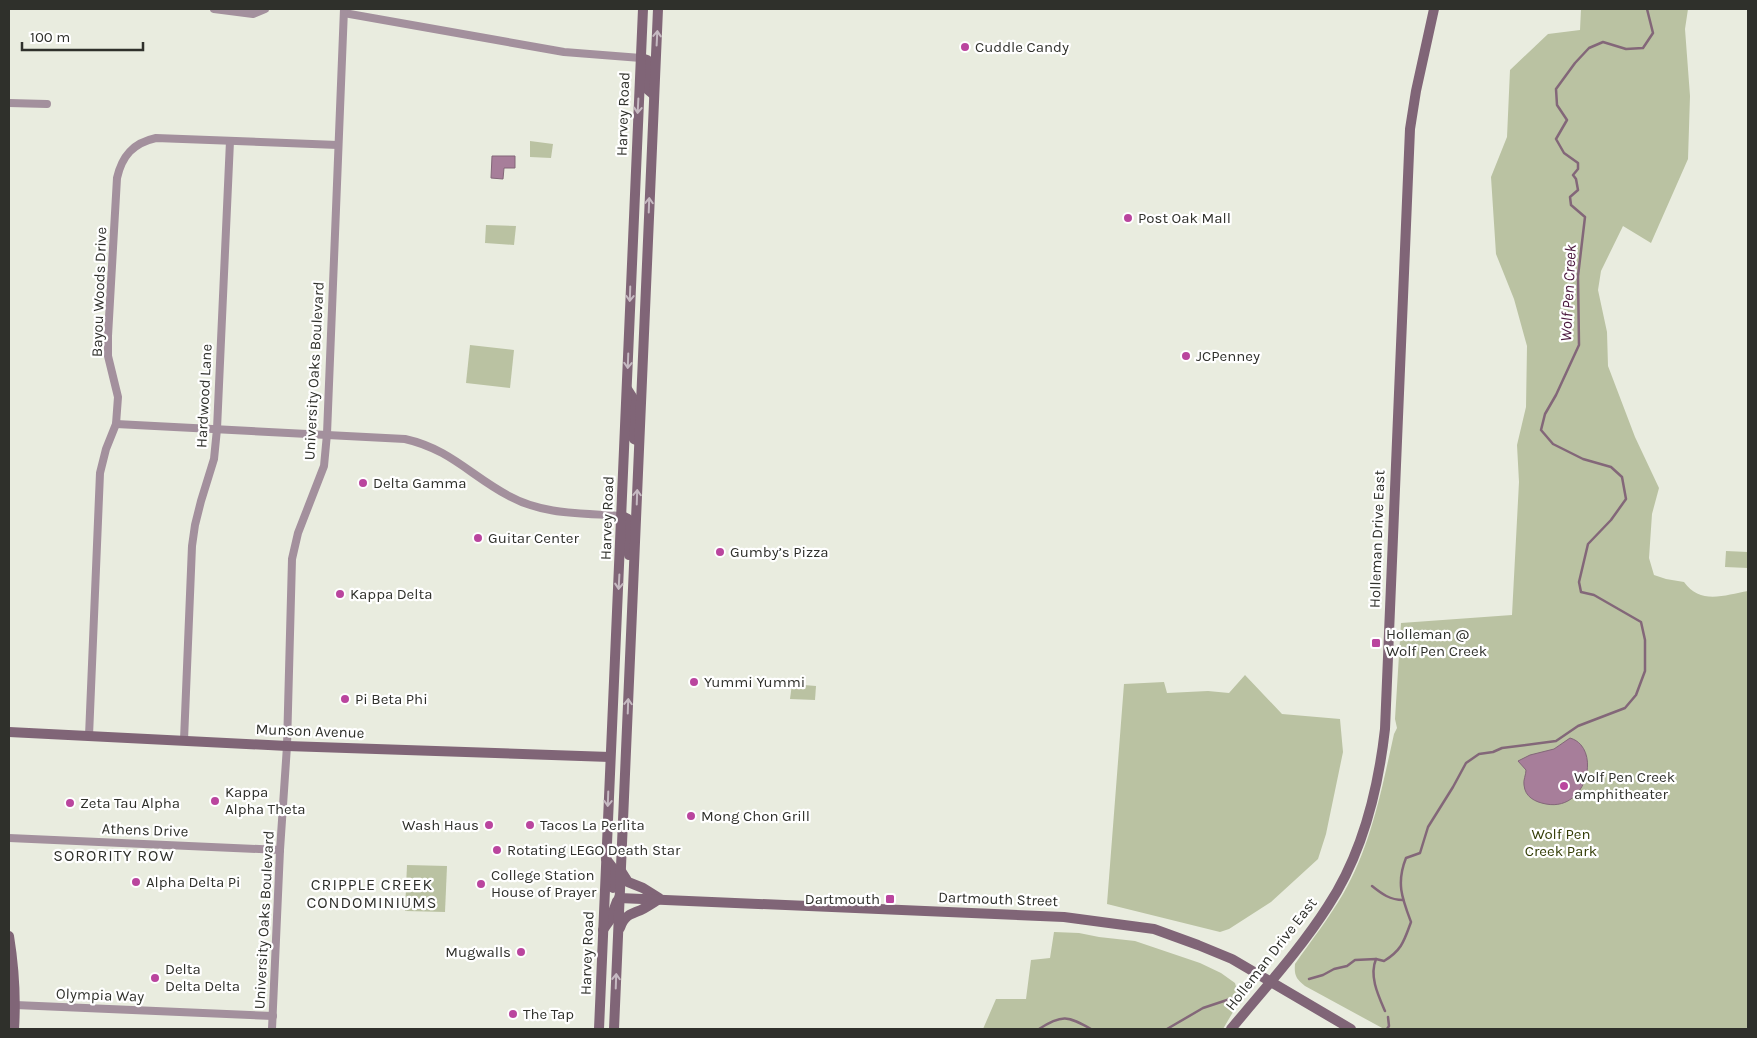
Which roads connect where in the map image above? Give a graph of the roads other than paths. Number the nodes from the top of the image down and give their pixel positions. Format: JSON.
{"nodes":[{"id":1,"x":214,"y":9,"type":"edge"},
{"id":2,"x":264,"y":9,"type":"edge"},
{"id":3,"x":643,"y":9,"type":"edge"},
{"id":4,"x":658,"y":9,"type":"edge"},
{"id":5,"x":1434,"y":9,"type":"edge"},
{"id":6,"x":344,"y":11,"type":"edge"},
{"id":7,"x":641,"y":58,"type":"junction"},
{"id":8,"x":654,"y":95,"type":"junction"},
{"id":9,"x":9,"y":103,"type":"edge"},
{"id":10,"x":47,"y":104,"type":"dead end"},
{"id":11,"x":230,"y":141,"type":"junction"},
{"id":12,"x":338,"y":144,"type":"junction"},
{"id":13,"x":647,"y":254,"type":"junction"},
{"id":14,"x":632,"y":256,"type":"junction"},
{"id":15,"x":627,"y":389,"type":"junction"},
{"id":16,"x":116,"y":424,"type":"junction"},
{"id":17,"x":217,"y":429,"type":"junction"},
{"id":18,"x":327,"y":434,"type":"junction"},
{"id":19,"x":640,"y":441,"type":"junction"},
{"id":20,"x":622,"y":516,"type":"junction"},
{"id":21,"x":634,"y":563,"type":"junction"},
{"id":22,"x":627,"y":725,"type":"junction"},
{"id":23,"x":9,"y":732,"type":"edge"},
{"id":24,"x":89,"y":736,"type":"junction"},
{"id":25,"x":184,"y":740,"type":"junction"},
{"id":26,"x":287,"y":746,"type":"junction"},
{"id":27,"x":610,"y":757,"type":"junction"},
{"id":28,"x":623,"y":801,"type":"junction"},
{"id":29,"x":9,"y":838,"type":"edge"},
{"id":30,"x":280,"y":850,"type":"junction"},
{"id":31,"x":606,"y":859,"type":"junction"},
{"id":32,"x":620,"y":871,"type":"junction"},
{"id":33,"x":619,"y":898,"type":"junction"},
{"id":34,"x":660,"y":898,"type":"junction"},
{"id":35,"x":602,"y":931,"type":"junction"},
{"id":36,"x":618,"y":934,"type":"junction"},
{"id":37,"x":9,"y":936,"type":"edge"},
{"id":38,"x":1270,"y":981,"type":"junction"},
{"id":39,"x":15,"y":1005,"type":"junction"},
{"id":40,"x":273,"y":1016,"type":"junction"},
{"id":41,"x":14,"y":1029,"type":"edge"},
{"id":42,"x":272,"y":1029,"type":"edge"},
{"id":43,"x":599,"y":1029,"type":"edge"},
{"id":44,"x":614,"y":1029,"type":"edge"},
{"id":45,"x":1231,"y":1029,"type":"edge"},
{"id":46,"x":1351,"y":1029,"type":"edge"}],
"edges":[{"from":1,"to":2,"type":"street"},
{"from":3,"to":7,"type":"street","name":"Harvey Road"},
{"from":8,"to":4,"type":"street","name":"Harvey Road","one_way":true},
{"from":5,"to":38,"type":"street","name":"Holleman Drive East"},
{"from":6,"to":7,"type":"street"},
{"from":6,"to":12,"type":"street","name":"University Oaks Boulevard"},
{"from":7,"to":8,"type":"street"},
{"from":7,"to":14,"type":"street","name":"Harvey Road","one_way":true},
{"from":13,"to":8,"type":"street","name":"Harvey Road","one_way":true},
{"from":9,"to":10,"type":"street"},
{"from":11,"to":12,"type":"street","name":"Bayou Woods Drive"},
{"from":11,"to":16,"type":"street","name":"Bayou Woods Drive"},
{"from":11,"to":17,"type":"street","name":"Hardwood Lane"},
{"from":12,"to":18,"type":"street","name":"University Oaks Boulevard"},
{"from":13,"to":14,"type":"street"},
{"from":13,"to":19,"type":"street","name":"Harvey Road"},
{"from":14,"to":15,"type":"street","name":"Harvey Road","one_way":true},
{"from":15,"to":19,"type":"street"},
{"from":15,"to":20,"type":"street","name":"Harvey Road"},
{"from":16,"to":17,"type":"street"},
{"from":16,"to":24,"type":"street","name":"Bayou Woods Drive"},
{"from":17,"to":18,"type":"street"},
{"from":17,"to":25,"type":"street","name":"Hardwood Lane"},
{"from":18,"to":20,"type":"street"},
{"from":18,"to":26,"type":"street","name":"University Oaks Boulevard"},
{"from":21,"to":19,"type":"street","name":"Harvey Road","one_way":true},
{"from":20,"to":21,"type":"street"},
{"from":20,"to":27,"type":"street","name":"Harvey Road","one_way":true},
{"from":22,"to":21,"type":"street","name":"Harvey Road","one_way":true},
{"from":22,"to":27,"type":"street"},
{"from":22,"to":28,"type":"street","name":"Harvey Road"},
{"from":23,"to":24,"type":"street","name":"Munson Avenue"},
{"from":24,"to":25,"type":"street","name":"Munson Avenue"},
{"from":25,"to":26,"type":"street","name":"Munson Avenue"},
{"from":26,"to":27,"type":"street","name":"Munson Avenue"},
{"from":26,"to":30,"type":"street","name":"University Oaks Boulevard"},
{"from":27,"to":28,"type":"street"},
{"from":27,"to":31,"type":"street","name":"Harvey Road","one_way":true},
{"from":28,"to":32,"type":"street","name":"Harvey Road"},
{"from":29,"to":30,"type":"street","name":"Athens Drive"},
{"from":30,"to":40,"type":"street","name":"University Oaks Boulevard"},
{"from":31,"to":33,"type":"street"},
{"from":31,"to":35,"type":"street","name":"Harvey Road"},
{"from":32,"to":33,"type":"street","name":"Harvey Road"},
{"from":32,"to":34,"type":"street"},
{"from":33,"to":34,"type":"street","name":"Dartmouth Street"},
{"from":33,"to":35,"type":"street"},
{"from":33,"to":36,"type":"street","name":"Harvey Road"},
{"from":34,"to":36,"type":"street"},
{"from":34,"to":38,"type":"street","name":"Dartmouth Street"},
{"from":35,"to":43,"type":"street","name":"Harvey Road"},
{"from":44,"to":36,"type":"street","name":"Harvey Road","one_way":true},
{"from":37,"to":39,"type":"street"},
{"from":38,"to":45,"type":"street","name":"Holleman Drive East"},
{"from":38,"to":46,"type":"street","name":"Dartmouth Street"},
{"from":39,"to":40,"type":"street","name":"Olympia Way"},
{"from":39,"to":41,"type":"street"},
{"from":40,"to":42,"type":"street","name":"University Oaks Boulevard"}]}
